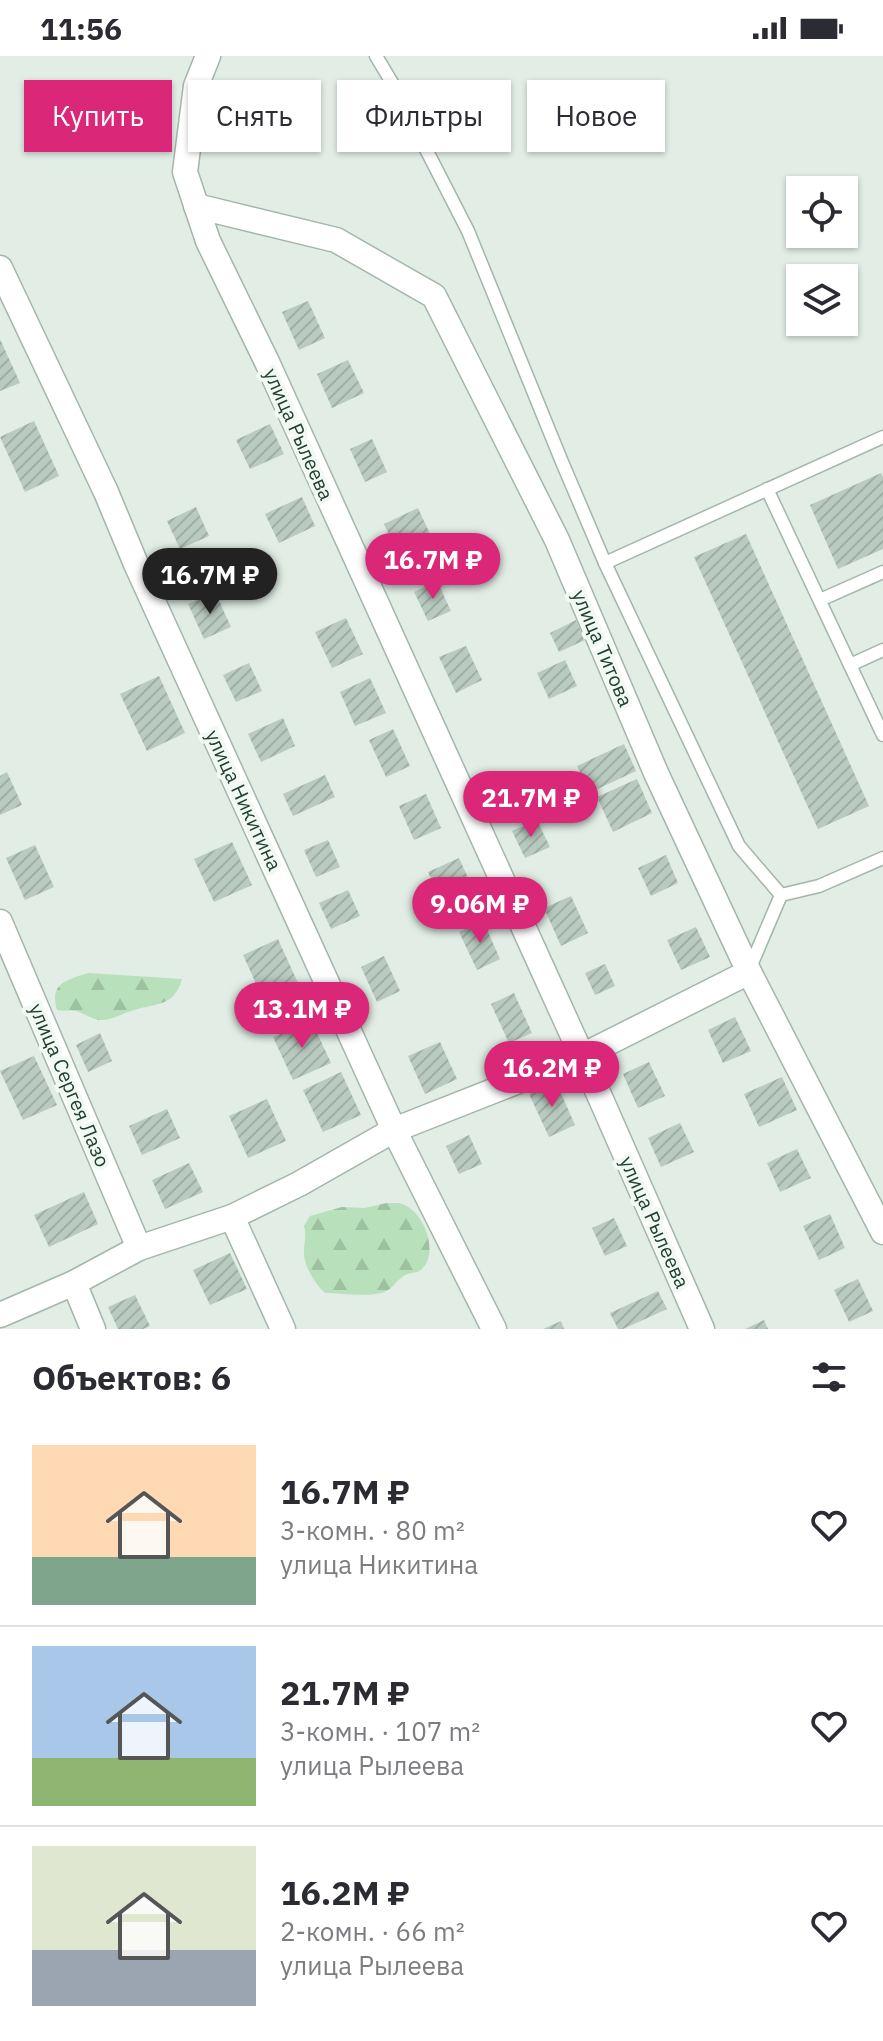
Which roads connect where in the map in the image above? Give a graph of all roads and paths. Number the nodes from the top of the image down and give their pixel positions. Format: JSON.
{"nodes":[{"id":1,"x":208,"y":56,"type":"edge"},
{"id":2,"x":376,"y":56,"type":"edge"},
{"id":3,"x":196,"y":206,"type":"junction"},
{"id":4,"x":0,"y":268,"type":"edge"},
{"id":5,"x":883,"y":437,"type":"edge"},
{"id":6,"x":767,"y":489,"type":"junction"},
{"id":7,"x":605,"y":563,"type":"junction"},
{"id":8,"x":883,"y":572,"type":"edge"},
{"id":9,"x":820,"y":600,"type":"junction"},
{"id":10,"x":883,"y":650,"type":"edge"},
{"id":11,"x":850,"y":665,"type":"junction"},
{"id":12,"x":883,"y":735,"type":"edge"},
{"id":13,"x":883,"y":858,"type":"edge"},
{"id":14,"x":781,"y":895,"type":"junction"},
{"id":15,"x":0,"y":922,"type":"edge"},
{"id":16,"x":749,"y":972,"type":"junction"},
{"id":17,"x":582,"y":1056,"type":"junction"},
{"id":18,"x":394,"y":1130,"type":"junction"},
{"id":19,"x":232,"y":1217,"type":"junction"},
{"id":20,"x":883,"y":1232,"type":"edge"},
{"id":21,"x":139,"y":1248,"type":"junction"},
{"id":22,"x":74,"y":1283,"type":"junction"},
{"id":23,"x":0,"y":1315,"type":"edge"},
{"id":24,"x":93,"y":1329,"type":"edge"},
{"id":25,"x":283,"y":1329,"type":"edge"},
{"id":26,"x":494,"y":1329,"type":"edge"},
{"id":27,"x":702,"y":1329,"type":"edge"}],
"edges":[{"from":1,"to":3,"type":"street","name":"улица Рылеева"},
{"from":2,"to":7,"type":"lane"},
{"from":3,"to":16,"type":"street","name":"улица Титова"},
{"from":3,"to":17,"type":"street","name":"улица Рылеева"},
{"from":4,"to":18,"type":"street","name":"улица Никитина"},
{"from":5,"to":6,"type":"lane"},
{"from":6,"to":7,"type":"lane"},
{"from":6,"to":9,"type":"lane"},
{"from":7,"to":14,"type":"lane"},
{"from":8,"to":9,"type":"lane"},
{"from":9,"to":11,"type":"lane"},
{"from":10,"to":11,"type":"lane"},
{"from":11,"to":12,"type":"lane"},
{"from":13,"to":14,"type":"lane"},
{"from":14,"to":16,"type":"lane"},
{"from":15,"to":21,"type":"street","name":"улица Сергея Лазо"},
{"from":16,"to":17,"type":"street"},
{"from":16,"to":20,"type":"street","name":"улица Титова"},
{"from":17,"to":18,"type":"street"},
{"from":17,"to":27,"type":"street","name":"улица Рылеева"},
{"from":18,"to":19,"type":"street"},
{"from":18,"to":26,"type":"street","name":"улица Никитина"},
{"from":19,"to":21,"type":"street"},
{"from":19,"to":25,"type":"street"},
{"from":21,"to":22,"type":"street"},
{"from":22,"to":23,"type":"street"},
{"from":22,"to":24,"type":"street"}]}
